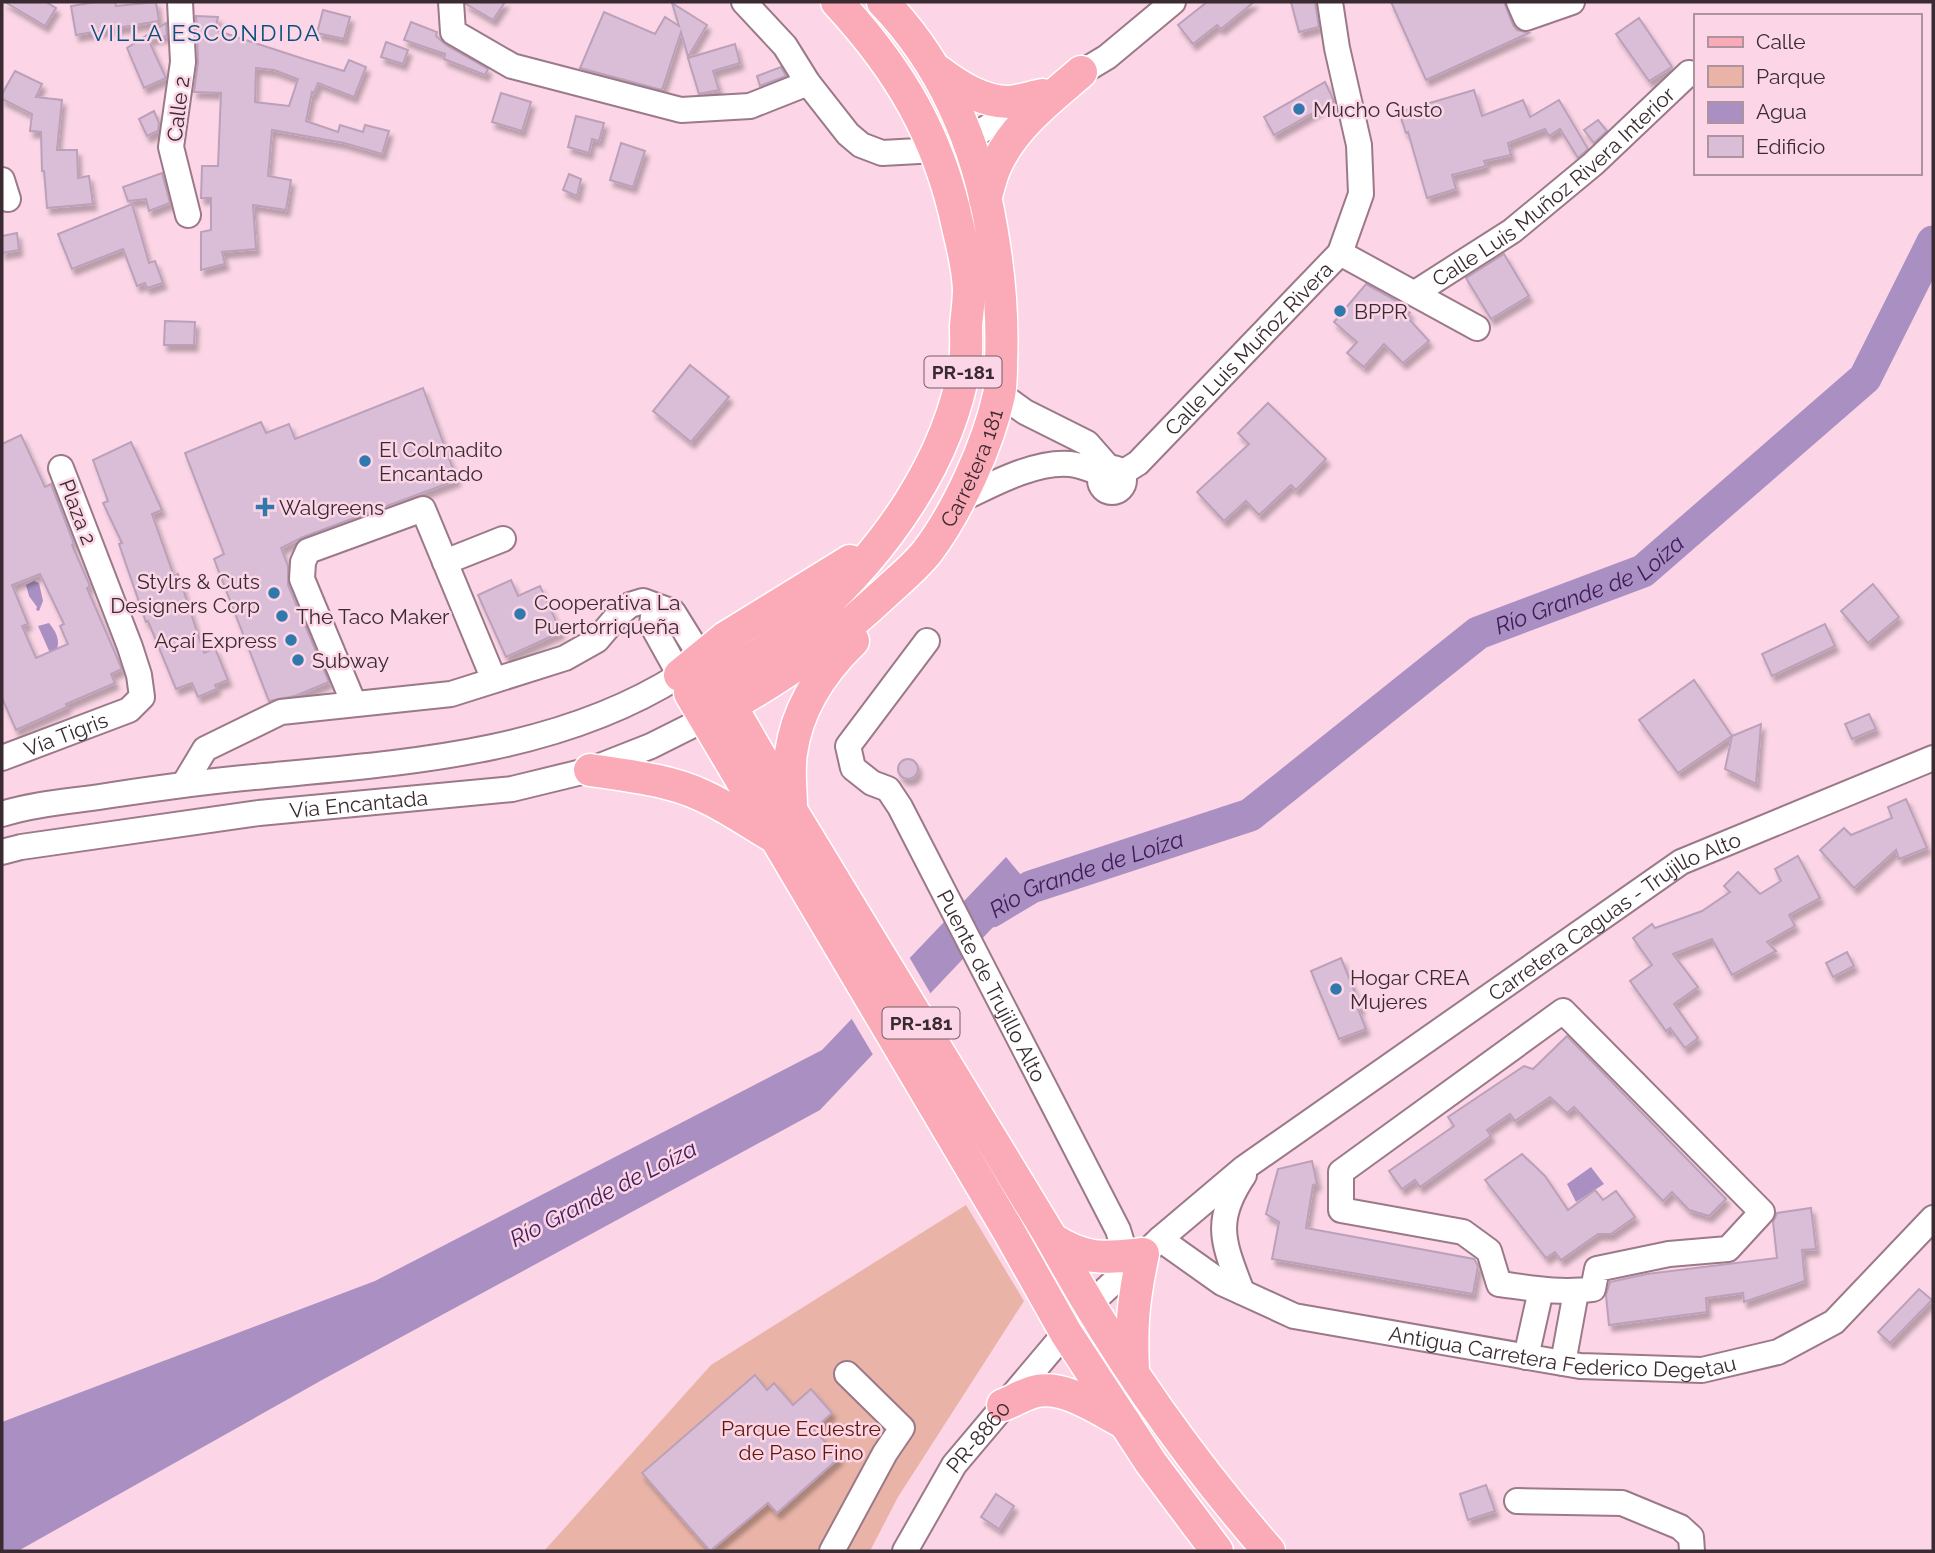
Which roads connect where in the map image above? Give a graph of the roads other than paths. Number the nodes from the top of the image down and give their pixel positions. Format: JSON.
{"nodes":[{"id":1,"x":180,"y":2,"type":"edge"},
{"id":2,"x":451,"y":2,"type":"edge"},
{"id":3,"x":744,"y":2,"type":"edge"},
{"id":4,"x":837,"y":2,"type":"edge"},
{"id":5,"x":883,"y":2,"type":"edge"},
{"id":6,"x":1173,"y":2,"type":"edge"},
{"id":7,"x":1330,"y":2,"type":"edge"},
{"id":8,"x":1519,"y":2,"type":"edge"},
{"id":9,"x":1572,"y":2,"type":"edge"},
{"id":10,"x":932,"y":66,"type":"junction"},
{"id":11,"x":1082,"y":72,"type":"junction"},
{"id":12,"x":1689,"y":73,"type":"dead end"},
{"id":13,"x":807,"y":83,"type":"junction"},
{"id":14,"x":1043,"y":95,"type":"junction"},
{"id":15,"x":969,"y":138,"type":"junction"},
{"id":16,"x":937,"y":150,"type":"junction"},
{"id":17,"x":985,"y":199,"type":"junction"},
{"id":18,"x":188,"y":215,"type":"dead end"},
{"id":19,"x":1340,"y":253,"type":"junction"},
{"id":20,"x":1415,"y":293,"type":"junction"},
{"id":21,"x":1477,"y":328,"type":"dead end"},
{"id":22,"x":1000,"y":394,"type":"junction"},
{"id":23,"x":61,"y":468,"type":"dead end"},
{"id":24,"x":1111,"y":471,"type":"junction"},
{"id":25,"x":960,"y":500,"type":"junction"},
{"id":26,"x":503,"y":539,"type":"dead end"},
{"id":27,"x":926,"y":554,"type":"junction"},
{"id":28,"x":445,"y":562,"type":"junction"},
{"id":29,"x":926,"y":641,"type":"dead end"},
{"id":30,"x":494,"y":680,"type":"junction"},
{"id":31,"x":704,"y":688,"type":"junction"},
{"id":32,"x":354,"y":704,"type":"junction"},
{"id":33,"x":129,"y":710,"type":"joint"},
{"id":34,"x":2,"y":758,"type":"edge"},
{"id":35,"x":1933,"y":758,"type":"edge"},
{"id":36,"x":590,"y":771,"type":"junction"},
{"id":37,"x":184,"y":784,"type":"junction"},
{"id":38,"x":2,"y":814,"type":"edge"},
{"id":39,"x":788,"y":832,"type":"junction"},
{"id":40,"x":2,"y":852,"type":"edge"},
{"id":41,"x":1253,"y":1161,"type":"junction"},
{"id":42,"x":1933,"y":1218,"type":"edge"},
{"id":43,"x":1044,"y":1226,"type":"junction"},
{"id":44,"x":1143,"y":1249,"type":"junction"},
{"id":45,"x":1541,"y":1290,"type":"junction"},
{"id":46,"x":1242,"y":1292,"type":"junction"},
{"id":47,"x":1576,"y":1292,"type":"junction"},
{"id":48,"x":1088,"y":1306,"type":"junction"},
{"id":49,"x":1066,"y":1333,"type":"junction"},
{"id":50,"x":1526,"y":1357,"type":"junction"},
{"id":51,"x":1563,"y":1363,"type":"junction"},
{"id":52,"x":847,"y":1374,"type":"dead end"},
{"id":53,"x":1133,"y":1374,"type":"junction"},
{"id":54,"x":1003,"y":1405,"type":"junction"},
{"id":55,"x":1126,"y":1423,"type":"junction"},
{"id":56,"x":1517,"y":1501,"type":"dead end"},
{"id":57,"x":832,"y":1551,"type":"edge"},
{"id":58,"x":905,"y":1551,"type":"edge"},
{"id":59,"x":1217,"y":1551,"type":"edge"},
{"id":60,"x":1269,"y":1551,"type":"edge"},
{"id":61,"x":1692,"y":1551,"type":"edge"}],
"edges":[{"from":1,"to":18,"type":"street","name":"Calle 2"},
{"from":2,"to":13,"type":"street"},
{"from":3,"to":13,"type":"street"},
{"from":4,"to":16,"type":"main road","name":"Carretera 181","number":"PR-181"},
{"from":5,"to":10,"type":"main road","name":"Carretera 181","number":"PR-181"},
{"from":6,"to":11,"type":"street"},
{"from":7,"to":19,"type":"street","name":"Calle Luis Muñoz Rivera"},
{"from":8,"to":9,"type":"street"},
{"from":10,"to":14,"type":"main road"},
{"from":10,"to":15,"type":"main road","name":"Carretera 181","number":"PR-181"},
{"from":11,"to":14,"type":"street"},
{"from":11,"to":17,"type":"main road"},
{"from":12,"to":20,"type":"street","name":"Calle Luis Muñoz Rivera Interior"},
{"from":13,"to":16,"type":"street"},
{"from":14,"to":15,"type":"street"},
{"from":15,"to":16,"type":"street"},
{"from":15,"to":17,"type":"main road","name":"Carretera 181","number":"PR-181"},
{"from":16,"to":31,"type":"main road","name":"Carretera 181","number":"PR-181"},
{"from":17,"to":22,"type":"main road","name":"Carretera 181","number":"PR-181"},
{"from":19,"to":20,"type":"street","name":"Calle Luis Muñoz Rivera Interior"},
{"from":19,"to":24,"type":"street","name":"Calle Luis Muñoz Rivera"},
{"from":20,"to":21,"type":"street"},
{"from":22,"to":24,"type":"street"},
{"from":22,"to":25,"type":"main road","name":"Carretera 181","number":"PR-181"},
{"from":23,"to":33,"type":"street","name":"Plaza 2"},
{"from":24,"to":25,"type":"street"},
{"from":25,"to":27,"type":"main road","name":"Carretera 181","number":"PR-181"},
{"from":26,"to":28,"type":"street"},
{"from":27,"to":31,"type":"main road","name":"Carretera 181","number":"PR-181"},
{"from":27,"to":39,"type":"main road"},
{"from":28,"to":30,"type":"street"},
{"from":28,"to":32,"type":"street"},
{"from":29,"to":44,"type":"street","name":"Puente de Trujillo Alto"},
{"from":30,"to":31,"type":"street"},
{"from":30,"to":32,"type":"street"},
{"from":31,"to":36,"type":"street","name":"Vía Encantada"},
{"from":31,"to":37,"type":"street","name":"Vía Encantada"},
{"from":31,"to":39,"type":"main road","number":"PR-181"},
{"from":32,"to":37,"type":"street"},
{"from":33,"to":34,"type":"street","name":"Vía Tigris"},
{"from":35,"to":41,"type":"street","name":"Carretera Caguas - Trujillo Alto"},
{"from":36,"to":39,"type":"main road"},
{"from":36,"to":40,"type":"street","name":"Vía Encantada"},
{"from":37,"to":38,"type":"street","name":"Vía Encantada"},
{"from":39,"to":43,"type":"main road","number":"PR-181"},
{"from":39,"to":49,"type":"main road","number":"PR-181"},
{"from":41,"to":44,"type":"street","name":"Carretera Caguas - Trujillo Alto"},
{"from":41,"to":46,"type":"street"},
{"from":42,"to":51,"type":"street","name":"Antigua Carretera Federico Degetau"},
{"from":43,"to":44,"type":"main road"},
{"from":43,"to":48,"type":"main road","number":"PR-181"},
{"from":44,"to":46,"type":"street","name":"Antigua Carretera Federico Degetau"},
{"from":44,"to":48,"type":"street","name":"Carretera Caguas - Trujillo Alto"},
{"from":44,"to":53,"type":"main road"},
{"from":45,"to":47,"type":"street"},
{"from":45,"to":47,"type":"street"},
{"from":45,"to":50,"type":"street"},
{"from":46,"to":50,"type":"street","name":"Antigua Carretera Federico Degetau"},
{"from":47,"to":51,"type":"street"},
{"from":48,"to":49,"type":"street","name":"Carretera Caguas - Trujillo Alto"},
{"from":48,"to":53,"type":"main road","number":"PR-181"},
{"from":49,"to":54,"type":"street","name":"PR-8860","number":"PR-8860"},
{"from":49,"to":55,"type":"main road","number":"PR-181"},
{"from":50,"to":51,"type":"street","name":"Antigua Carretera Federico Degetau"},
{"from":52,"to":57,"type":"street"},
{"from":53,"to":60,"type":"main road","number":"PR-181"},
{"from":54,"to":55,"type":"main road"},
{"from":54,"to":58,"type":"street","name":"PR-8860","number":"PR-8860"},
{"from":55,"to":59,"type":"main road","number":"PR-181"},
{"from":56,"to":61,"type":"street"}]}
